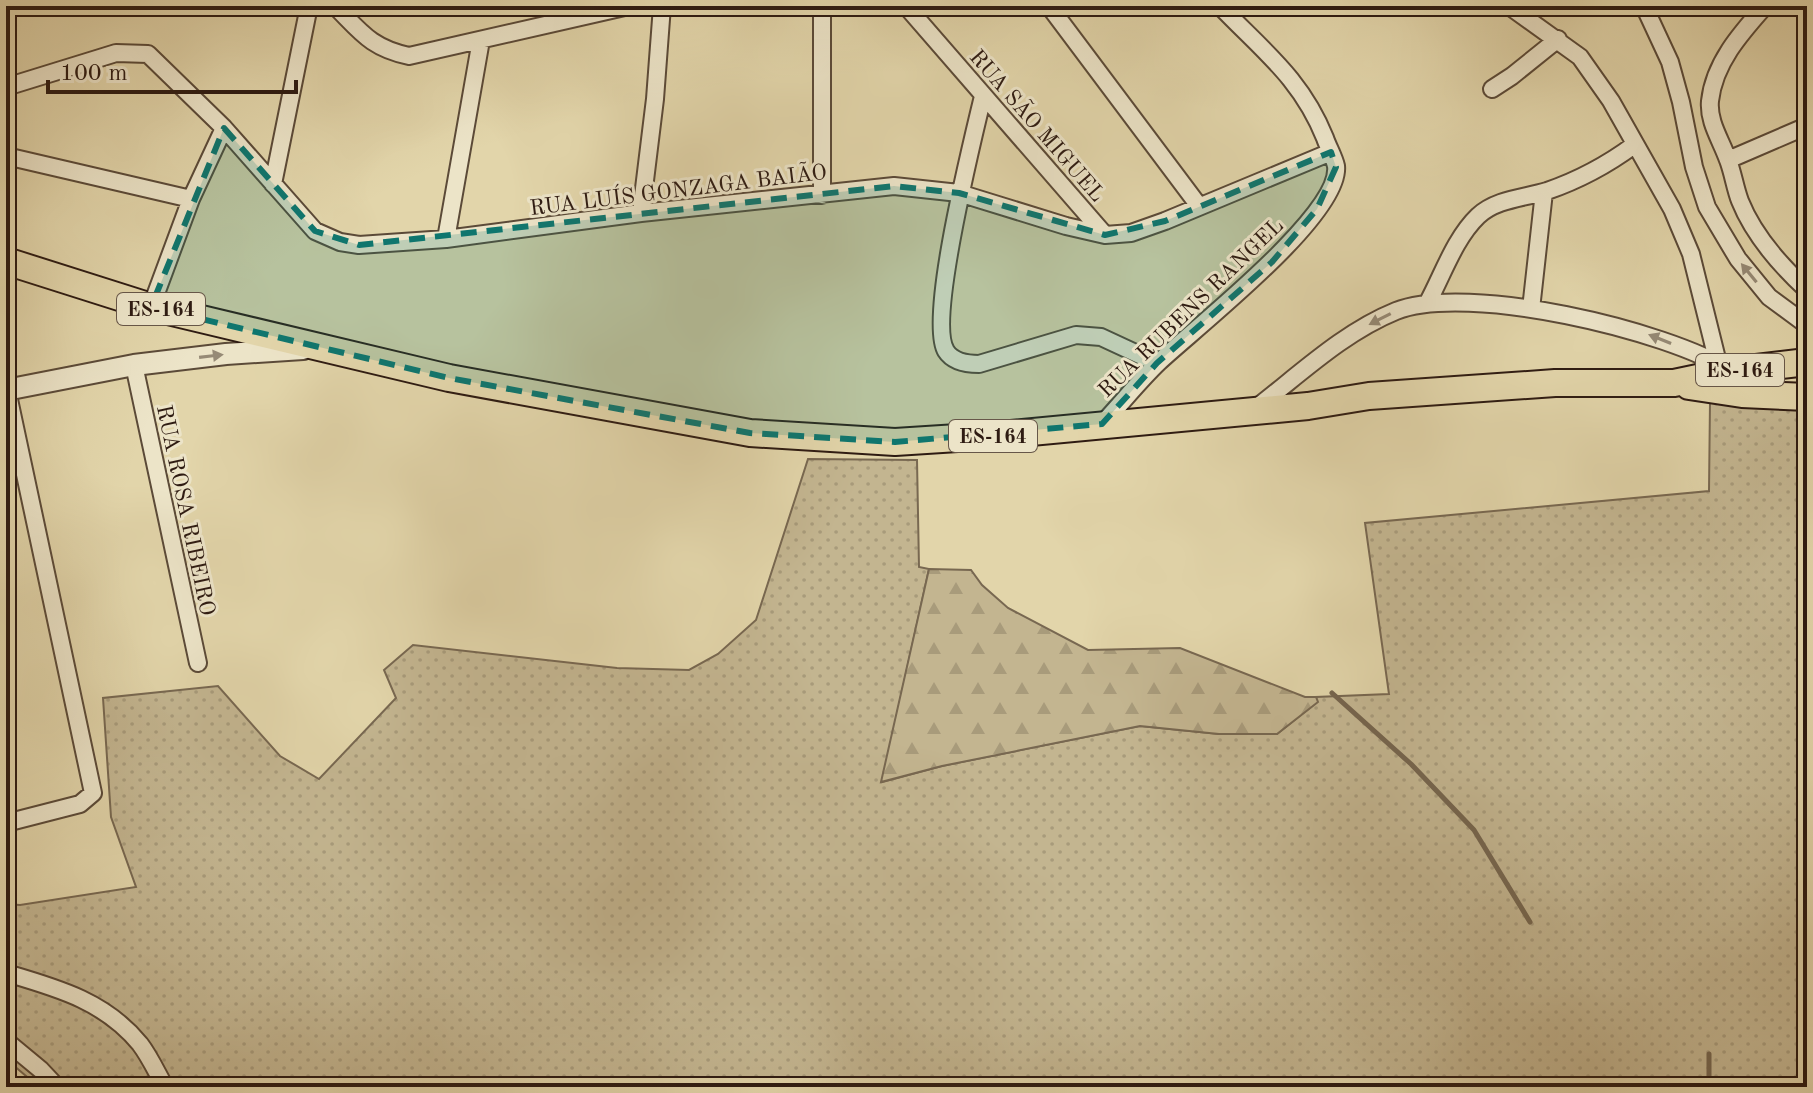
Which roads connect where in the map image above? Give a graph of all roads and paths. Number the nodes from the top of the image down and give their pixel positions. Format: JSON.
{"nodes":[{"id":1,"x":309,"y":6,"type":"edge"},
{"id":2,"x":335,"y":6,"type":"edge"},
{"id":3,"x":629,"y":6,"type":"edge"},
{"id":4,"x":662,"y":6,"type":"edge"},
{"id":5,"x":822,"y":6,"type":"edge"},
{"id":6,"x":906,"y":6,"type":"edge"},
{"id":7,"x":1049,"y":6,"type":"edge"},
{"id":8,"x":1220,"y":6,"type":"edge"},
{"id":9,"x":1509,"y":6,"type":"edge"},
{"id":10,"x":1644,"y":6,"type":"edge"},
{"id":11,"x":1765,"y":6,"type":"edge"},
{"id":12,"x":1558,"y":39,"type":"junction"},
{"id":13,"x":481,"y":40,"type":"junction"},
{"id":14,"x":6,"y":87,"type":"edge"},
{"id":15,"x":1492,"y":89,"type":"dead end"},
{"id":16,"x":983,"y":96,"type":"junction"},
{"id":17,"x":1807,"y":126,"type":"edge"},
{"id":18,"x":224,"y":128,"type":"junction"},
{"id":19,"x":1634,"y":145,"type":"junction"},
{"id":20,"x":1331,"y":152,"type":"junction"},
{"id":21,"x":6,"y":156,"type":"edge"},
{"id":22,"x":1728,"y":160,"type":"junction"},
{"id":23,"x":273,"y":184,"type":"junction"},
{"id":24,"x":1544,"y":192,"type":"junction"},
{"id":25,"x":959,"y":193,"type":"junction"},
{"id":26,"x":822,"y":195,"type":"junction"},
{"id":27,"x":191,"y":199,"type":"junction"},
{"id":28,"x":1199,"y":206,"type":"junction"},
{"id":29,"x":641,"y":213,"type":"junction"},
{"id":30,"x":1105,"y":235,"type":"junction"},
{"id":31,"x":446,"y":239,"type":"junction"},
{"id":32,"x":6,"y":261,"type":"edge"},
{"id":33,"x":1807,"y":290,"type":"edge"},
{"id":34,"x":1428,"y":302,"type":"junction"},
{"id":35,"x":151,"y":307,"type":"junction"},
{"id":36,"x":1531,"y":309,"type":"junction"},
{"id":37,"x":1807,"y":325,"type":"edge"},
{"id":38,"x":319,"y":348,"type":"junction"},
{"id":39,"x":1804,"y":362,"type":"edge"},
{"id":40,"x":1157,"y":363,"type":"junction"},
{"id":41,"x":134,"y":365,"type":"junction"},
{"id":42,"x":1725,"y":367,"type":"junction"},
{"id":43,"x":1674,"y":383,"type":"junction"},
{"id":44,"x":6,"y":390,"type":"edge"},
{"id":45,"x":1800,"y":397,"type":"edge"},
{"id":46,"x":1253,"y":411,"type":"junction"},
{"id":47,"x":1102,"y":424,"type":"junction"},
{"id":48,"x":198,"y":663,"type":"dead end"},
{"id":49,"x":6,"y":823,"type":"edge"},
{"id":50,"x":6,"y":973,"type":"edge"},
{"id":51,"x":6,"y":1041,"type":"edge"},
{"id":52,"x":57,"y":1087,"type":"edge"},
{"id":53,"x":165,"y":1087,"type":"edge"}],
"edges":[{"from":1,"to":23,"type":"street"},
{"from":2,"to":13,"type":"street"},
{"from":3,"to":13,"type":"street"},
{"from":4,"to":29,"type":"street"},
{"from":5,"to":26,"type":"street"},
{"from":6,"to":16,"type":"street","name":"RUA SÃO MIGUEL"},
{"from":7,"to":28,"type":"street"},
{"from":8,"to":20,"type":"street"},
{"from":9,"to":12,"type":"street"},
{"from":37,"to":10,"type":"street","one_way":true},
{"from":11,"to":22,"type":"street"},
{"from":12,"to":15,"type":"street"},
{"from":12,"to":19,"type":"street"},
{"from":13,"to":31,"type":"street"},
{"from":14,"to":18,"type":"street","name":"RUA LUÍS GONZAGA BAIÃO"},
{"from":16,"to":25,"type":"street"},
{"from":16,"to":30,"type":"street","name":"RUA SÃO MIGUEL"},
{"from":17,"to":22,"type":"street"},
{"from":18,"to":23,"type":"street","name":"RUA LUÍS GONZAGA BAIÃO"},
{"from":18,"to":27,"type":"street"},
{"from":19,"to":24,"type":"street"},
{"from":19,"to":42,"type":"street"},
{"from":20,"to":28,"type":"street"},
{"from":20,"to":40,"type":"street","name":"RUA RUBENS RANGEL"},
{"from":21,"to":27,"type":"street"},
{"from":22,"to":33,"type":"street"},
{"from":23,"to":31,"type":"street","name":"RUA LUÍS GONZAGA BAIÃO"},
{"from":24,"to":34,"type":"street"},
{"from":24,"to":36,"type":"street"},
{"from":25,"to":26,"type":"street","name":"RUA LUÍS GONZAGA BAIÃO"},
{"from":25,"to":30,"type":"street","name":"RUA LUÍS GONZAGA BAIÃO"},
{"from":25,"to":40,"type":"street"},
{"from":26,"to":29,"type":"street","name":"RUA LUÍS GONZAGA BAIÃO"},
{"from":27,"to":35,"type":"street"},
{"from":28,"to":30,"type":"street"},
{"from":29,"to":31,"type":"street","name":"RUA LUÍS GONZAGA BAIÃO"},
{"from":32,"to":35,"type":"highway","number":"ES-164"},
{"from":34,"to":36,"type":"street"},
{"from":34,"to":46,"type":"street","one_way":true},
{"from":35,"to":38,"type":"highway","number":"ES-164"},
{"from":42,"to":36,"type":"street","one_way":true},
{"from":41,"to":38,"type":"street","one_way":true},
{"from":38,"to":47,"type":"highway","number":"ES-164"},
{"from":39,"to":42,"type":"highway","number":"ES-164"},
{"from":39,"to":45,"type":"highway"},
{"from":40,"to":47,"type":"street","name":"RUA RUBENS RANGEL"},
{"from":41,"to":44,"type":"street"},
{"from":41,"to":48,"type":"street","name":"RUA ROSA RIBEIRO"},
{"from":42,"to":43,"type":"highway","number":"ES-164"},
{"from":43,"to":45,"type":"highway","number":"ES-164"},
{"from":43,"to":46,"type":"highway","number":"ES-164"},
{"from":44,"to":49,"type":"street"},
{"from":46,"to":47,"type":"highway","number":"ES-164"},
{"from":50,"to":53,"type":"street"},
{"from":51,"to":52,"type":"street"}]}
